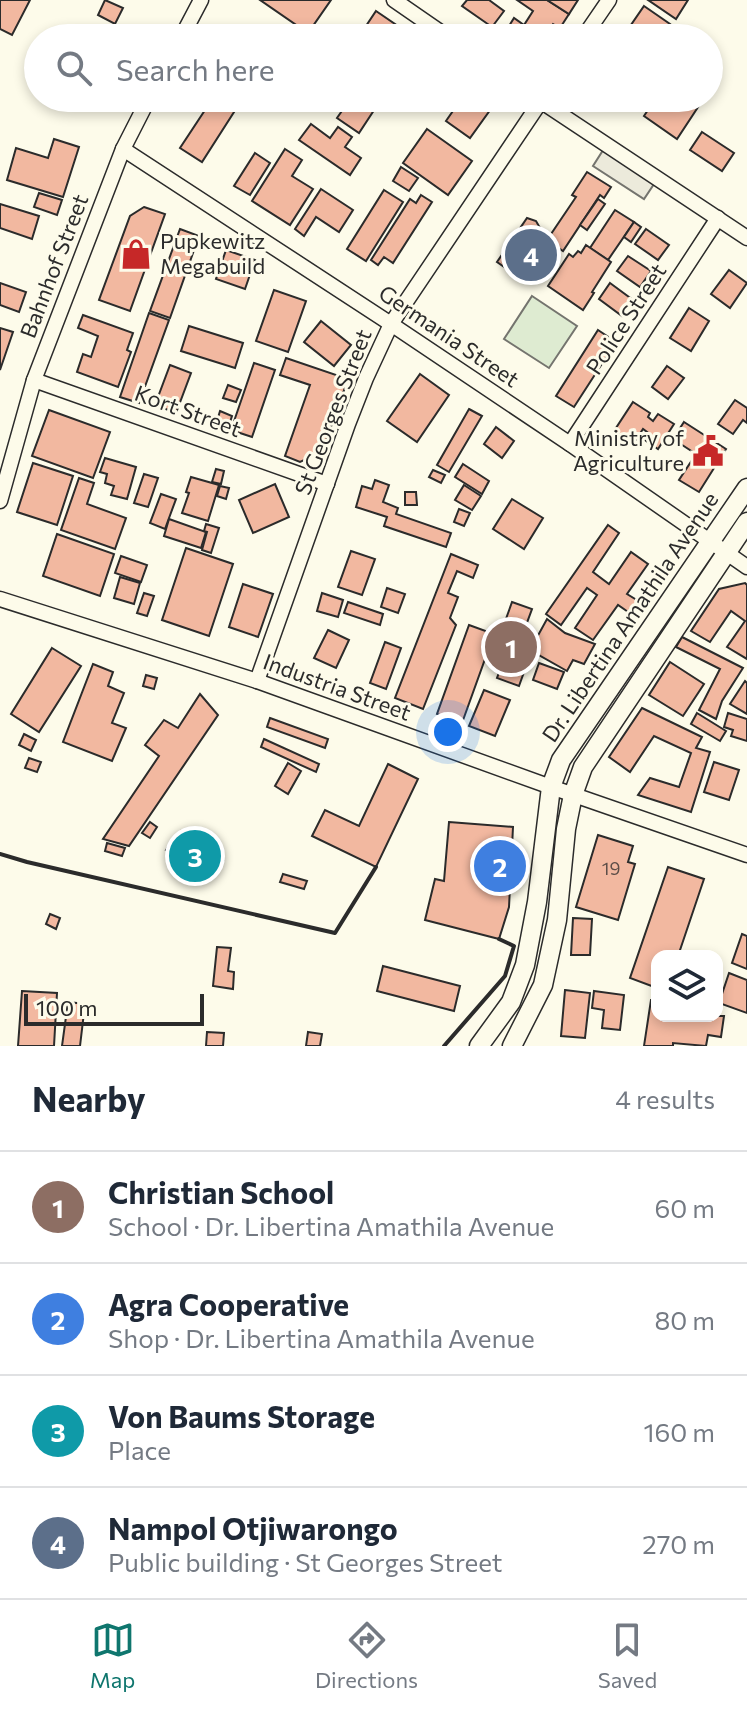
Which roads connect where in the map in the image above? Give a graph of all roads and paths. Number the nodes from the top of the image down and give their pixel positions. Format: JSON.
{"nodes":[{"id":1,"x":201,"y":0,"type":"edge"},
{"id":2,"x":394,"y":0,"type":"edge"},
{"id":3,"x":609,"y":0,"type":"edge"},
{"id":4,"x":188,"y":24,"type":"edge"},
{"id":5,"x":429,"y":24,"type":"edge"},
{"id":6,"x":593,"y":24,"type":"edge"},
{"id":7,"x":142,"y":112,"type":"edge"},
{"id":8,"x":531,"y":112,"type":"edge"},
{"id":9,"x":559,"y":112,"type":"edge"},
{"id":10,"x":123,"y":149,"type":"junction"},
{"id":11,"x":718,"y":218,"type":"junction"},
{"id":12,"x":747,"y":238,"type":"edge"},
{"id":13,"x":391,"y":324,"type":"junction"},
{"id":14,"x":34,"y":380,"type":"junction"},
{"id":15,"x":570,"y":444,"type":"junction"},
{"id":16,"x":327,"y":484,"type":"junction"},
{"id":17,"x":747,"y":488,"type":"edge"},
{"id":18,"x":0,"y":501,"type":"edge"},
{"id":19,"x":747,"y":522,"type":"edge"},
{"id":20,"x":711,"y":542,"type":"junction"},
{"id":21,"x":726,"y":553,"type":"junction"},
{"id":22,"x":747,"y":567,"type":"edge"},
{"id":23,"x":0,"y":599,"type":"edge"},
{"id":24,"x":257,"y":681,"type":"junction"},
{"id":25,"x":551,"y":787,"type":"junction"},
{"id":26,"x":573,"y":795,"type":"junction"},
{"id":27,"x":747,"y":855,"type":"edge"},
{"id":28,"x":493,"y":1029,"type":"junction"},
{"id":29,"x":479,"y":1046,"type":"edge"},
{"id":30,"x":512,"y":1046,"type":"edge"}],
"edges":[{"from":1,"to":4,"type":"street"},
{"from":2,"to":5,"type":"street"},
{"from":3,"to":6,"type":"street"},
{"from":7,"to":10,"type":"street","name":"Bahnhof Street"},
{"from":8,"to":13,"type":"street","name":"St Georges Street"},
{"from":9,"to":11,"type":"street"},
{"from":10,"to":13,"type":"street","name":"Germania Street"},
{"from":10,"to":14,"type":"street","name":"Bahnhof Street"},
{"from":11,"to":12,"type":"street"},
{"from":11,"to":15,"type":"street","name":"Police Street"},
{"from":13,"to":15,"type":"street","name":"Germania Street"},
{"from":13,"to":16,"type":"street","name":"St Georges Street"},
{"from":14,"to":16,"type":"street","name":"Kort Street"},
{"from":14,"to":18,"type":"street","name":"Bahnhof Street"},
{"from":15,"to":20,"type":"street","name":"Germania Street"},
{"from":16,"to":24,"type":"street","name":"St Georges Street"},
{"from":17,"to":20,"type":"main road","name":"Dr. Libertina Amathila Avenue"},
{"from":19,"to":21,"type":"main road","name":"Dr. Libertina Amathila Avenue"},
{"from":20,"to":21,"type":"street","name":"Germania Street"},
{"from":20,"to":25,"type":"main road","name":"Dr. Libertina Amathila Avenue"},
{"from":21,"to":22,"type":"street","name":"Germania Street"},
{"from":21,"to":26,"type":"main road","name":"Dr. Libertina Amathila Avenue"},
{"from":23,"to":24,"type":"street","name":"Industria Street"},
{"from":24,"to":25,"type":"street","name":"Industria Street"},
{"from":25,"to":26,"type":"street","name":"Industria Street"},
{"from":25,"to":28,"type":"main road","name":"Dr. Libertina Amathila Avenue"},
{"from":26,"to":27,"type":"street","name":"Industria Street"},
{"from":26,"to":30,"type":"main road","name":"Dr. Libertina Amathila Avenue"},
{"from":28,"to":29,"type":"main road","name":"Dr. Libertina Amathila Avenue"},
{"from":28,"to":30,"type":"street"}]}
